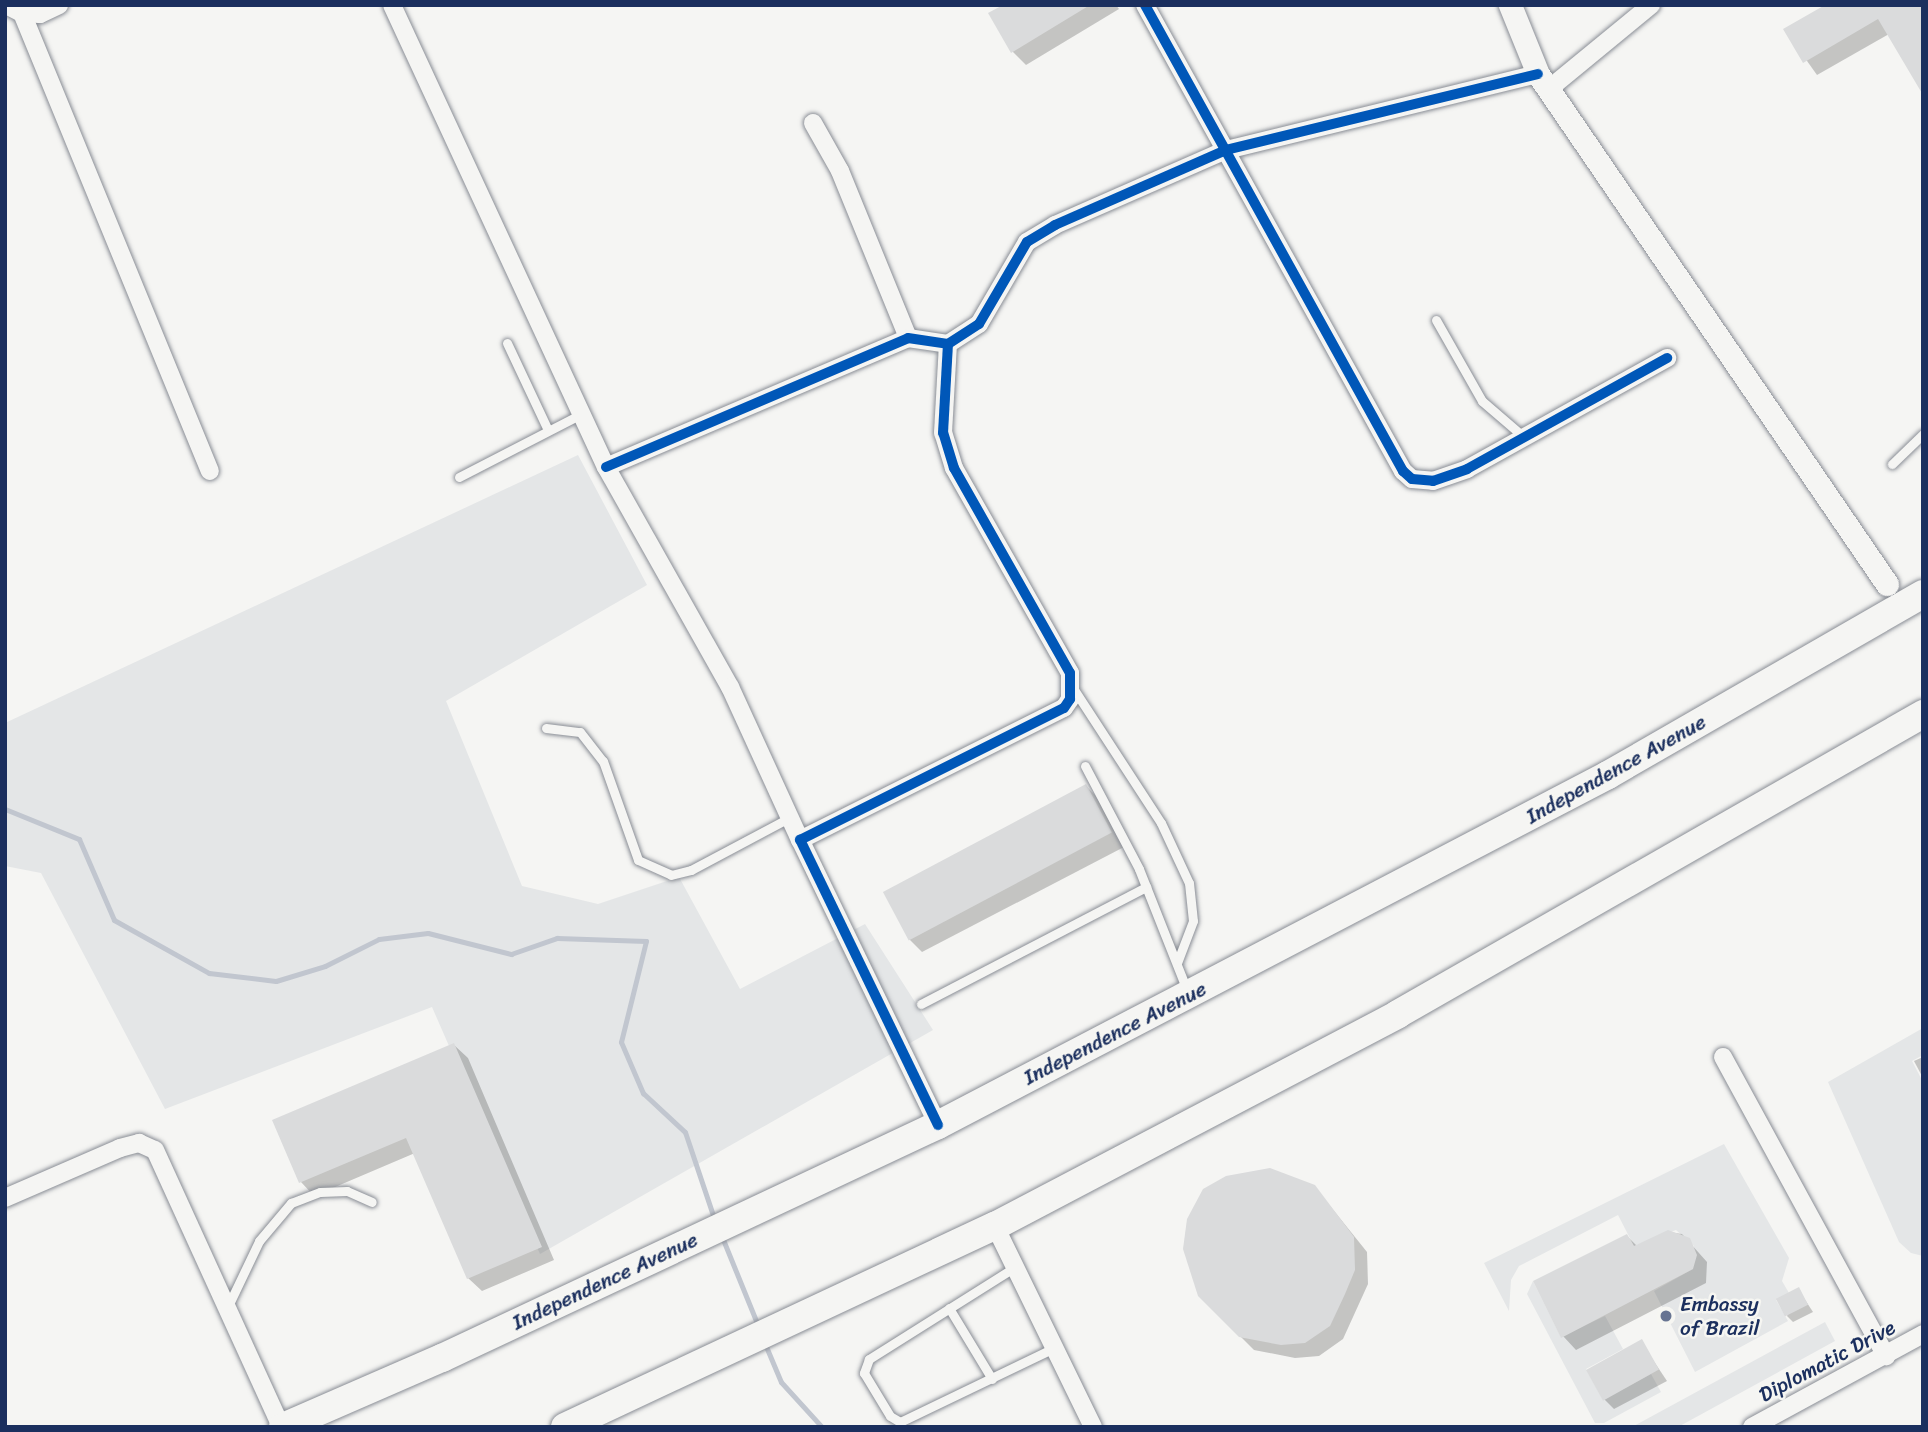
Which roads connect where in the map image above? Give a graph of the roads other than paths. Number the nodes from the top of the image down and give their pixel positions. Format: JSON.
{"nodes":[{"id":1,"x":59,"y":5,"type":"edge"},
{"id":2,"x":392,"y":5,"type":"edge"},
{"id":3,"x":1145,"y":5,"type":"edge"},
{"id":4,"x":1510,"y":5,"type":"edge"},
{"id":5,"x":1651,"y":5,"type":"edge"},
{"id":6,"x":14,"y":9,"type":"edge"},
{"id":7,"x":1544,"y":81,"type":"junction"},
{"id":8,"x":813,"y":123,"type":"dead end"},
{"id":9,"x":1226,"y":150,"type":"junction"},
{"id":10,"x":1436,"y":320,"type":"dead end"},
{"id":11,"x":908,"y":338,"type":"junction"},
{"id":12,"x":507,"y":342,"type":"dead end"},
{"id":13,"x":948,"y":344,"type":"junction"},
{"id":14,"x":1667,"y":358,"type":"dead end"},
{"id":15,"x":581,"y":414,"type":"junction"},
{"id":16,"x":548,"y":430,"type":"junction"},
{"id":17,"x":1923,"y":434,"type":"edge"},
{"id":18,"x":1524,"y":437,"type":"junction"},
{"id":19,"x":1892,"y":464,"type":"dead end"},
{"id":20,"x":606,"y":467,"type":"junction"},
{"id":21,"x":210,"y":471,"type":"dead end"},
{"id":22,"x":459,"y":477,"type":"dead end"},
{"id":23,"x":1887,"y":584,"type":"dead end"},
{"id":24,"x":1923,"y":594,"type":"edge"},
{"id":25,"x":1073,"y":688,"type":"junction"},
{"id":26,"x":1923,"y":714,"type":"edge"},
{"id":27,"x":545,"y":728,"type":"dead end"},
{"id":28,"x":1085,"y":766,"type":"dead end"},
{"id":29,"x":789,"y":818,"type":"junction"},
{"id":30,"x":800,"y":840,"type":"junction"},
{"id":31,"x":1146,"y":887,"type":"junction"},
{"id":32,"x":1177,"y":963,"type":"junction"},
{"id":33,"x":1189,"y":995,"type":"junction"},
{"id":34,"x":921,"y":1004,"type":"dead end"},
{"id":35,"x":1723,"y":1057,"type":"dead end"},
{"id":36,"x":938,"y":1125,"type":"junction"},
{"id":37,"x":5,"y":1198,"type":"edge"},
{"id":38,"x":372,"y":1202,"type":"dead end"},
{"id":39,"x":995,"y":1226,"type":"junction"},
{"id":40,"x":1015,"y":1267,"type":"junction"},
{"id":41,"x":949,"y":1308,"type":"junction"},
{"id":42,"x":229,"y":1309,"type":"junction"},
{"id":43,"x":1923,"y":1334,"type":"edge"},
{"id":44,"x":1054,"y":1348,"type":"junction"},
{"id":45,"x":1886,"y":1356,"type":"junction"},
{"id":46,"x":992,"y":1379,"type":"junction"},
{"id":47,"x":282,"y":1427,"type":"edge"},
{"id":48,"x":565,"y":1427,"type":"edge"},
{"id":49,"x":1093,"y":1427,"type":"edge"},
{"id":50,"x":1752,"y":1427,"type":"edge"}],
"edges":[{"from":1,"to":6,"type":"street"},
{"from":2,"to":15,"type":"street"},
{"from":3,"to":9,"type":"street"},
{"from":4,"to":7,"type":"street"},
{"from":5,"to":7,"type":"street"},
{"from":6,"to":21,"type":"street"},
{"from":7,"to":9,"type":"street"},
{"from":7,"to":23,"type":"street"},
{"from":8,"to":11,"type":"street"},
{"from":9,"to":13,"type":"street"},
{"from":9,"to":18,"type":"street"},
{"from":10,"to":18,"type":"lane"},
{"from":11,"to":13,"type":"street"},
{"from":11,"to":20,"type":"street"},
{"from":12,"to":16,"type":"lane"},
{"from":13,"to":25,"type":"street"},
{"from":14,"to":18,"type":"street"},
{"from":15,"to":16,"type":"lane"},
{"from":15,"to":20,"type":"street"},
{"from":16,"to":22,"type":"lane"},
{"from":17,"to":19,"type":"lane"},
{"from":20,"to":29,"type":"street"},
{"from":24,"to":33,"type":"main road","name":"Independence Avenue"},
{"from":25,"to":30,"type":"street"},
{"from":25,"to":32,"type":"lane"},
{"from":26,"to":39,"type":"main road"},
{"from":27,"to":29,"type":"lane"},
{"from":28,"to":31,"type":"lane"},
{"from":29,"to":30,"type":"street"},
{"from":30,"to":36,"type":"street"},
{"from":31,"to":32,"type":"lane"},
{"from":31,"to":34,"type":"lane"},
{"from":32,"to":33,"type":"lane"},
{"from":33,"to":36,"type":"main road","name":"Independence Avenue"},
{"from":35,"to":45,"type":"street"},
{"from":36,"to":47,"type":"main road","name":"Independence Avenue"},
{"from":37,"to":42,"type":"street"},
{"from":38,"to":42,"type":"lane"},
{"from":39,"to":40,"type":"street"},
{"from":39,"to":48,"type":"main road"},
{"from":40,"to":41,"type":"lane"},
{"from":40,"to":44,"type":"street"},
{"from":41,"to":46,"type":"lane"},
{"from":41,"to":46,"type":"lane"},
{"from":42,"to":47,"type":"street"},
{"from":43,"to":45,"type":"street","name":"Diplomatic Drive"},
{"from":44,"to":46,"type":"lane"},
{"from":44,"to":49,"type":"street"},
{"from":45,"to":50,"type":"street","name":"Diplomatic Drive"}]}
